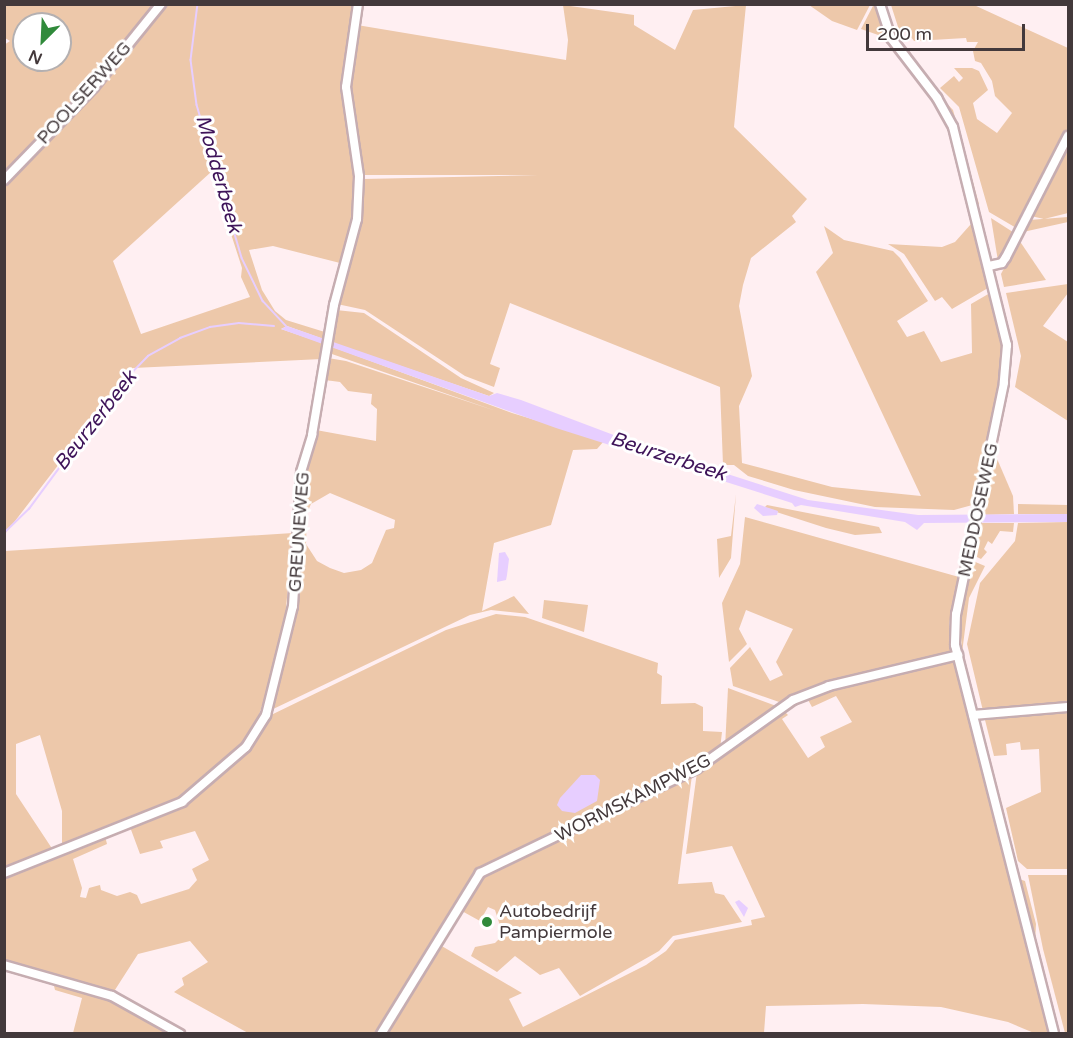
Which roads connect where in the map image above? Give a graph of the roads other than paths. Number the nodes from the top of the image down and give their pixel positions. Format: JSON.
{"nodes":[{"id":1,"x":161,"y":4,"type":"edge"},
{"id":2,"x":358,"y":4,"type":"edge"},
{"id":3,"x":880,"y":4,"type":"edge"},
{"id":4,"x":1068,"y":136,"type":"edge"},
{"id":5,"x":4,"y":180,"type":"edge"},
{"id":6,"x":989,"y":266,"type":"junction"},
{"id":7,"x":958,"y":655,"type":"junction"},
{"id":8,"x":1068,"y":707,"type":"edge"},
{"id":9,"x":973,"y":715,"type":"junction"},
{"id":10,"x":4,"y":873,"type":"edge"},
{"id":11,"x":4,"y":965,"type":"edge"},
{"id":12,"x":180,"y":1034,"type":"edge"},
{"id":13,"x":381,"y":1034,"type":"edge"},
{"id":14,"x":1054,"y":1034,"type":"edge"}],
"edges":[{"from":1,"to":5,"type":"street","name":"POOLSERWEG"},
{"from":2,"to":10,"type":"street","name":"GREUNEWEG"},
{"from":3,"to":6,"type":"street","name":"MEDDOSEWEG"},
{"from":4,"to":6,"type":"street"},
{"from":6,"to":7,"type":"street","name":"MEDDOSEWEG"},
{"from":7,"to":9,"type":"street","name":"MEDDOSEWEG"},
{"from":7,"to":13,"type":"street","name":"WORMSKAMPWEG"},
{"from":8,"to":9,"type":"street"},
{"from":9,"to":14,"type":"street","name":"MEDDOSEWEG"},
{"from":11,"to":12,"type":"street"}]}
